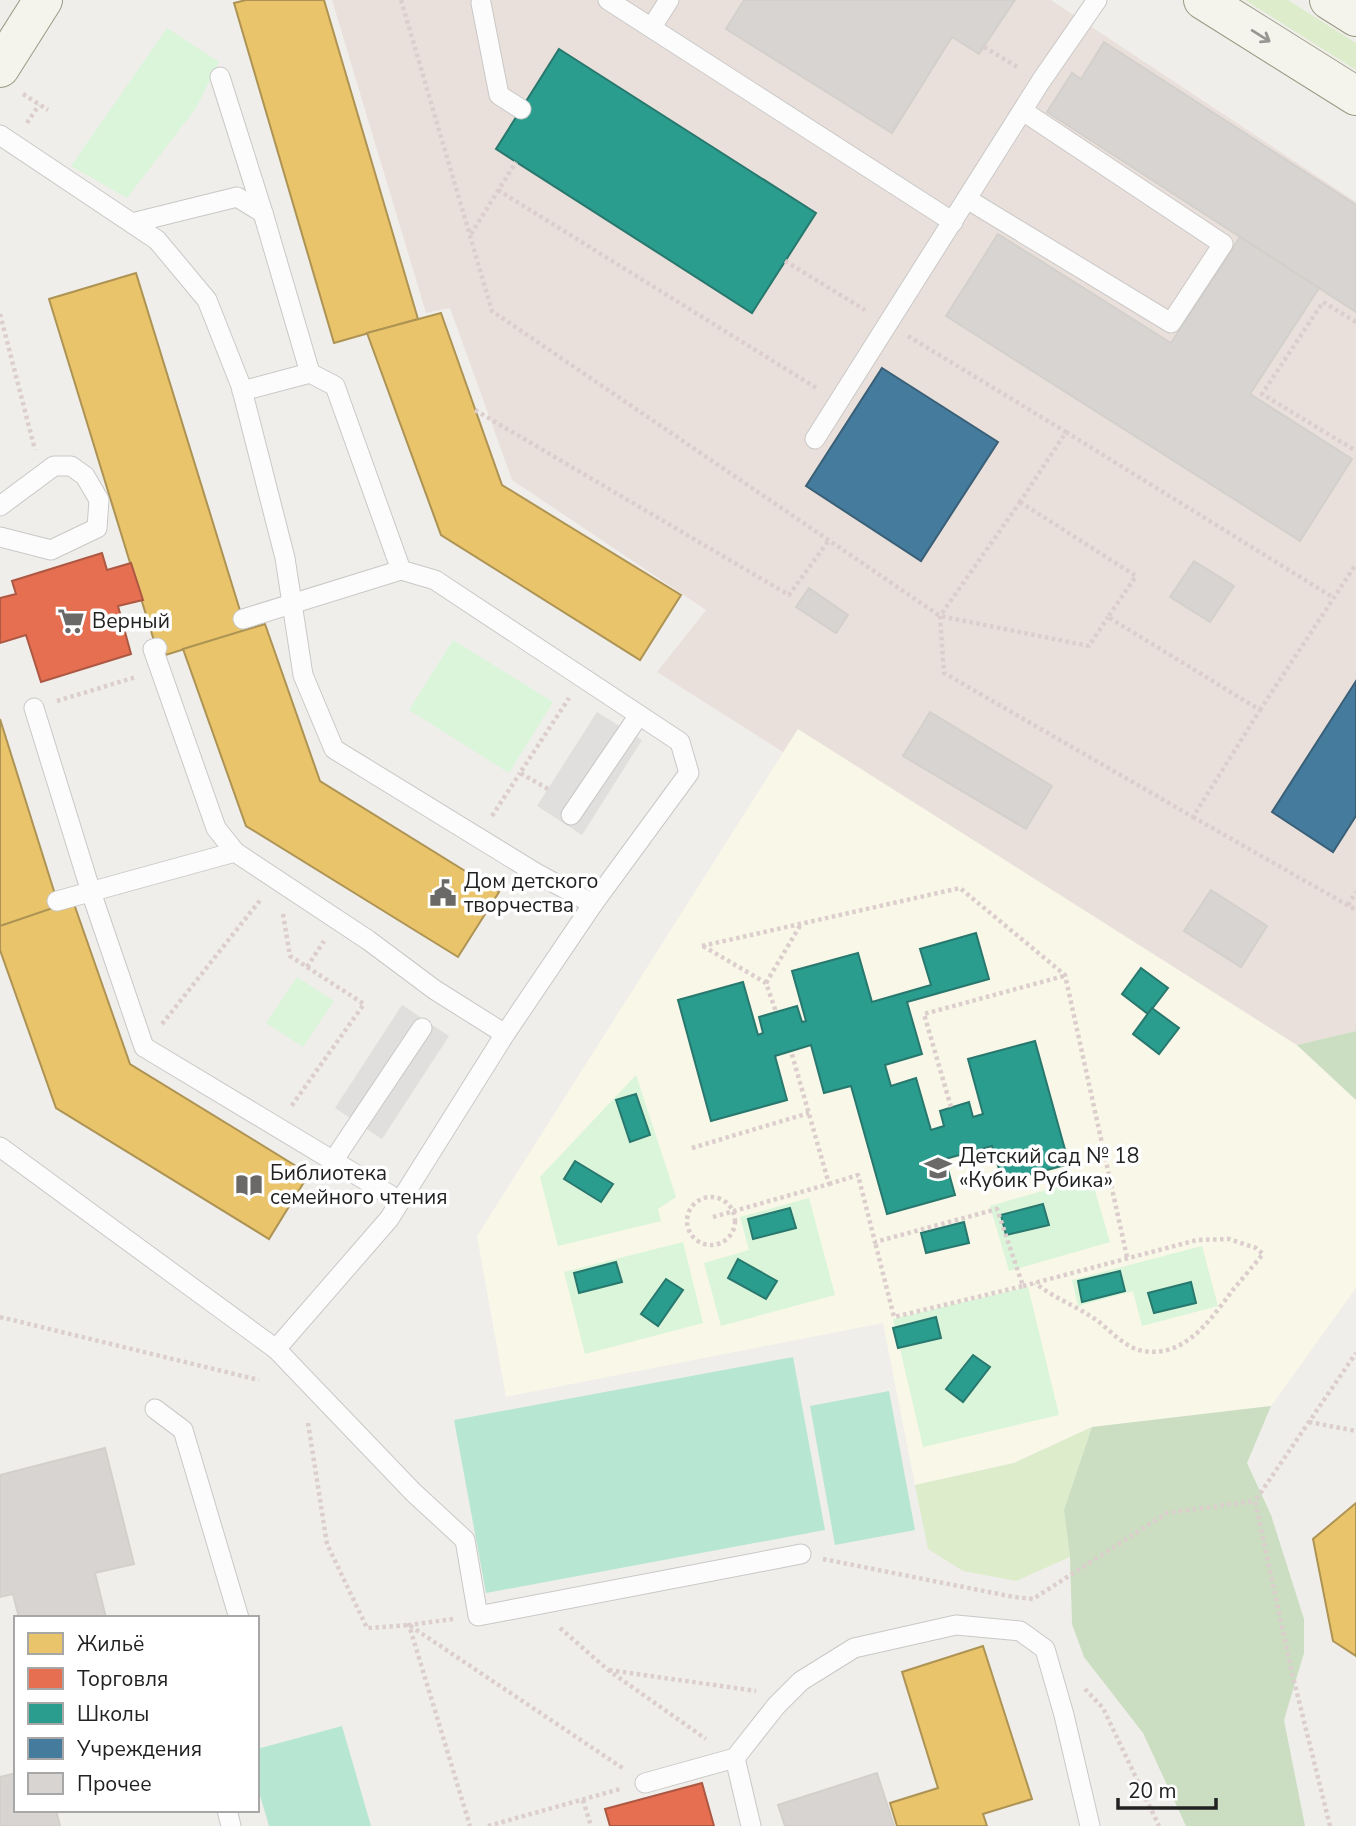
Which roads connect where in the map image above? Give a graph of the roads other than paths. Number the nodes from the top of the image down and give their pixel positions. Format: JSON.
{"nodes":[{"id":1,"x":43,"y":0,"type":"edge"},
{"id":2,"x":608,"y":0,"type":"edge"},
{"id":3,"x":669,"y":0,"type":"edge"},
{"id":4,"x":1097,"y":0,"type":"edge"},
{"id":5,"x":1203,"y":0,"type":"edge"},
{"id":6,"x":1329,"y":0,"type":"edge"},
{"id":7,"x":481,"y":1,"type":"edge"},
{"id":8,"x":1356,"y":17,"type":"edge"},
{"id":9,"x":652,"y":27,"type":"junction"},
{"id":10,"x":220,"y":77,"type":"dead end"},
{"id":11,"x":8,"y":79,"type":"edge"},
{"id":12,"x":1356,"y":96,"type":"edge"},
{"id":13,"x":521,"y":109,"type":"dead end"},
{"id":14,"x":1023,"y":111,"type":"junction"},
{"id":15,"x":0,"y":135,"type":"edge"},
{"id":16,"x":967,"y":199,"type":"junction"},
{"id":17,"x":263,"y":213,"type":"junction"},
{"id":18,"x":953,"y":222,"type":"junction"},
{"id":19,"x":132,"y":223,"type":"junction"},
{"id":20,"x":310,"y":373,"type":"junction"},
{"id":21,"x":242,"y":391,"type":"junction"},
{"id":22,"x":815,"y":439,"type":"dead end"},
{"id":23,"x":0,"y":506,"type":"edge"},
{"id":24,"x":0,"y":537,"type":"edge"},
{"id":25,"x":401,"y":570,"type":"junction"},
{"id":26,"x":292,"y":603,"type":"junction"},
{"id":27,"x":243,"y":620,"type":"dead end"},
{"id":28,"x":157,"y":648,"type":"dead end"},
{"id":29,"x":34,"y":708,"type":"road end"},
{"id":30,"x":639,"y":715,"type":"junction"},
{"id":31,"x":571,"y":815,"type":"dead end"},
{"id":32,"x":235,"y":852,"type":"junction"},
{"id":33,"x":91,"y":892,"type":"junction"},
{"id":34,"x":57,"y":901,"type":"dead end"},
{"id":35,"x":593,"y":904,"type":"junction"},
{"id":36,"x":422,"y":1028,"type":"dead end"},
{"id":37,"x":505,"y":1034,"type":"junction"},
{"id":38,"x":0,"y":1147,"type":"edge"},
{"id":39,"x":333,"y":1161,"type":"junction"},
{"id":40,"x":400,"y":1201,"type":"junction"},
{"id":41,"x":276,"y":1349,"type":"junction"},
{"id":42,"x":155,"y":1409,"type":"dead end"},
{"id":43,"x":801,"y":1554,"type":"road end"},
{"id":44,"x":238,"y":1616,"type":"edge"},
{"id":45,"x":735,"y":1758,"type":"junction"},
{"id":46,"x":645,"y":1783,"type":"road end"},
{"id":47,"x":751,"y":1826,"type":"edge"},
{"id":48,"x":1090,"y":1826,"type":"edge"}],
"edges":[{"from":1,"to":11,"type":"street"},
{"from":2,"to":9,"type":"lane"},
{"from":3,"to":9,"type":"lane"},
{"from":4,"to":14,"type":"lane"},
{"from":5,"to":12,"type":"street","one_way":true},
{"from":6,"to":8,"type":"street"},
{"from":7,"to":13,"type":"lane"},
{"from":9,"to":18,"type":"lane"},
{"from":10,"to":17,"type":"lane"},
{"from":14,"to":16,"type":"lane"},
{"from":14,"to":16,"type":"lane"},
{"from":15,"to":19,"type":"lane"},
{"from":16,"to":18,"type":"lane"},
{"from":17,"to":19,"type":"lane"},
{"from":17,"to":20,"type":"lane"},
{"from":18,"to":22,"type":"lane"},
{"from":19,"to":21,"type":"lane"},
{"from":20,"to":21,"type":"lane"},
{"from":20,"to":25,"type":"lane"},
{"from":21,"to":26,"type":"lane"},
{"from":23,"to":24,"type":"lane"},
{"from":25,"to":26,"type":"lane"},
{"from":25,"to":30,"type":"lane"},
{"from":26,"to":27,"type":"lane"},
{"from":26,"to":35,"type":"lane"},
{"from":28,"to":32,"type":"lane"},
{"from":29,"to":33,"type":"lane"},
{"from":30,"to":31,"type":"lane"},
{"from":30,"to":35,"type":"lane"},
{"from":32,"to":33,"type":"lane"},
{"from":32,"to":37,"type":"lane"},
{"from":33,"to":34,"type":"lane"},
{"from":33,"to":39,"type":"lane"},
{"from":35,"to":37,"type":"lane"},
{"from":36,"to":39,"type":"lane"},
{"from":37,"to":40,"type":"lane"},
{"from":38,"to":41,"type":"lane"},
{"from":39,"to":40,"type":"lane"},
{"from":40,"to":41,"type":"lane"},
{"from":41,"to":43,"type":"lane"},
{"from":42,"to":44,"type":"lane"},
{"from":45,"to":46,"type":"lane"},
{"from":45,"to":47,"type":"lane"},
{"from":45,"to":48,"type":"lane"}]}
